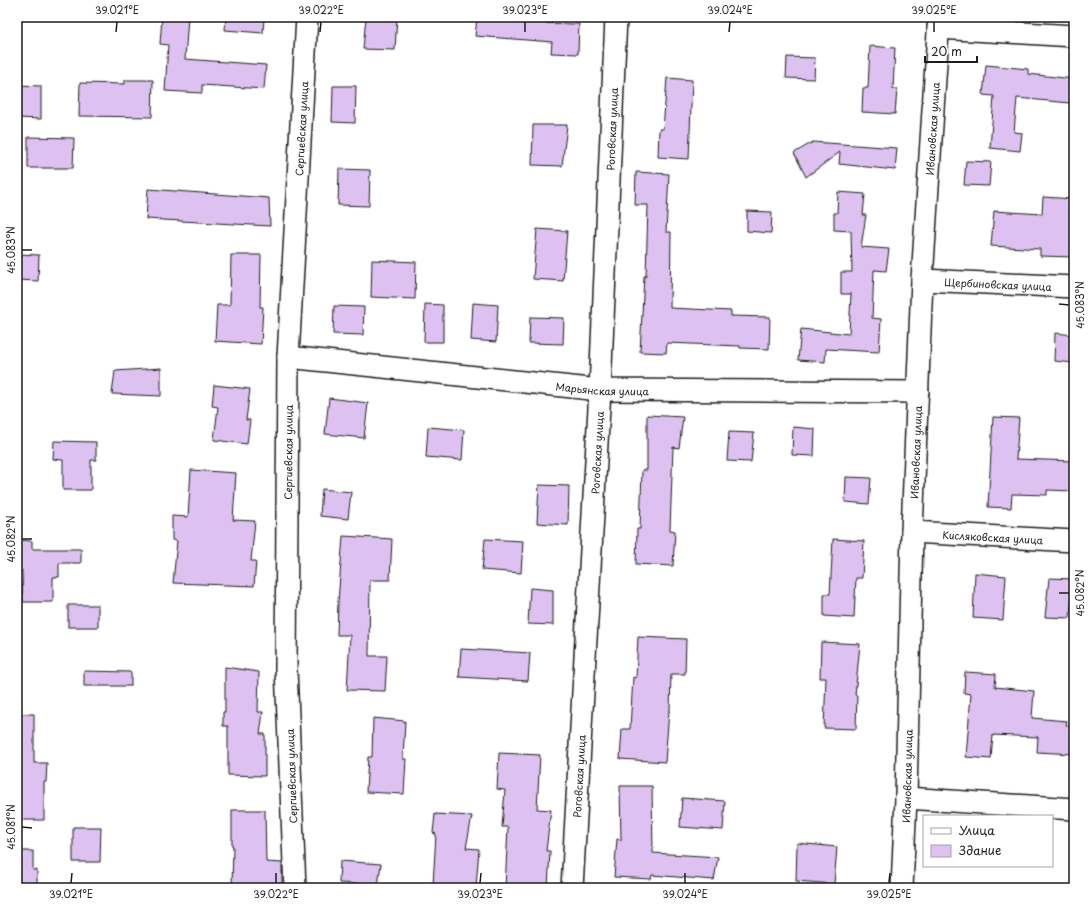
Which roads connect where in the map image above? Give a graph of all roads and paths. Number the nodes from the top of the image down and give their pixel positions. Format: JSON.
{"nodes":[{"id":1,"x":308,"y":17,"type":"edge"},
{"id":2,"x":616,"y":17,"type":"edge"},
{"id":3,"x":938,"y":22,"type":"edge"},
{"id":4,"x":1074,"y":36,"type":"edge"},
{"id":5,"x":922,"y":280,"type":"junction"},
{"id":6,"x":1074,"y":287,"type":"edge"},
{"id":7,"x":288,"y":357,"type":"junction"},
{"id":8,"x":600,"y":390,"type":"junction"},
{"id":9,"x":918,"y":392,"type":"junction"},
{"id":10,"x":912,"y":532,"type":"junction"},
{"id":11,"x":1074,"y":541,"type":"edge"},
{"id":12,"x":906,"y":798,"type":"junction"},
{"id":13,"x":1074,"y":809,"type":"edge"},
{"id":14,"x":295,"y":888,"type":"edge"},
{"id":15,"x":572,"y":888,"type":"edge"},
{"id":16,"x":902,"y":888,"type":"edge"}],
"edges":[{"from":1,"to":7,"type":"street","name":"Сергиевская улица"},
{"from":2,"to":8,"type":"street","name":"Роговская улица"},
{"from":3,"to":4,"type":"street"},
{"from":3,"to":5,"type":"street","name":"Ивановская улица"},
{"from":5,"to":6,"type":"street","name":"Щербиновская улица"},
{"from":5,"to":9,"type":"street","name":"Ивановская улица"},
{"from":7,"to":8,"type":"street","name":"Марьянская улица"},
{"from":7,"to":14,"type":"street","name":"Сергиевская улица"},
{"from":8,"to":9,"type":"street","name":"Марьянская улица"},
{"from":8,"to":15,"type":"street","name":"Роговская улица"},
{"from":9,"to":10,"type":"street","name":"Ивановская улица"},
{"from":10,"to":11,"type":"street","name":"Кисляковская улица"},
{"from":10,"to":12,"type":"street","name":"Ивановская улица"},
{"from":12,"to":13,"type":"street"},
{"from":12,"to":16,"type":"street","name":"Ивановская улица"}]}
